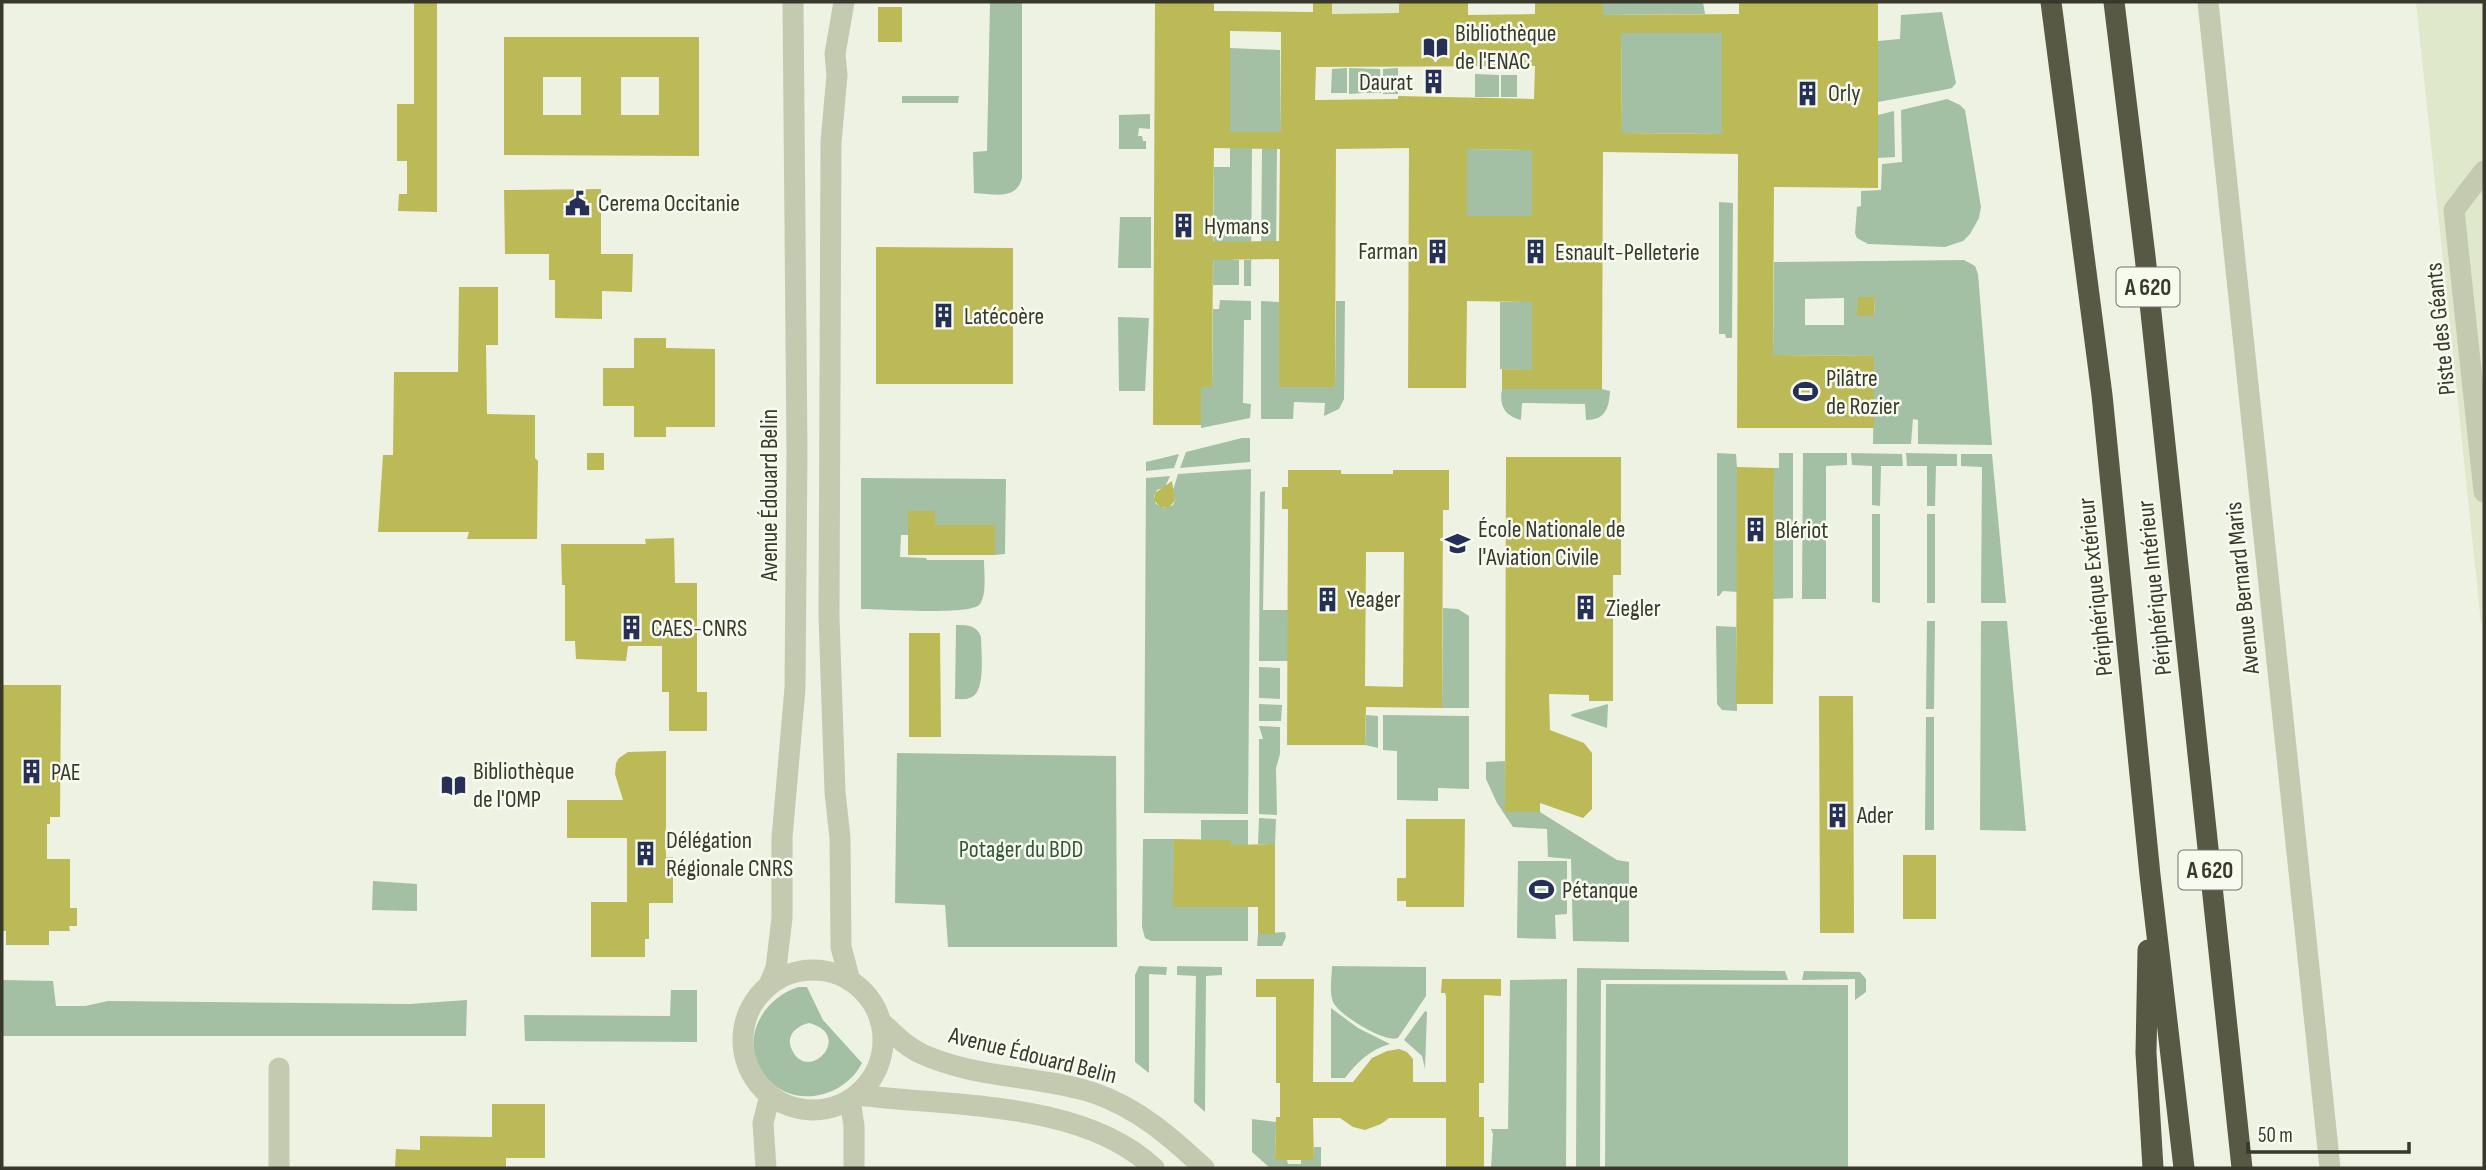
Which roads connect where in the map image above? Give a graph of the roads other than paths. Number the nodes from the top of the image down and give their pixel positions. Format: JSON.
{"nodes":[{"id":1,"x":793,"y":2,"type":"edge"},
{"id":2,"x":844,"y":2,"type":"edge"},
{"id":3,"x":2050,"y":2,"type":"edge"},
{"id":4,"x":2114,"y":2,"type":"edge"},
{"id":5,"x":2208,"y":2,"type":"edge"},
{"id":6,"x":2484,"y":171,"type":"edge"},
{"id":7,"x":2484,"y":492,"type":"edge"},
{"id":8,"x":2150,"y":875,"type":"junction"},
{"id":9,"x":850,"y":981,"type":"junction"},
{"id":10,"x":769,"y":985,"type":"junction"},
{"id":11,"x":880,"y":1021,"type":"junction"},
{"id":12,"x":279,"y":1068,"type":"dead end"},
{"id":13,"x":769,"y":1095,"type":"junction"},
{"id":14,"x":854,"y":1097,"type":"junction"},
{"id":15,"x":279,"y":1168,"type":"edge"},
{"id":16,"x":766,"y":1168,"type":"edge"},
{"id":17,"x":854,"y":1168,"type":"edge"},
{"id":18,"x":1154,"y":1168,"type":"edge"},
{"id":19,"x":1204,"y":1168,"type":"edge"},
{"id":20,"x":2152,"y":1168,"type":"edge"},
{"id":21,"x":2184,"y":1168,"type":"edge"},
{"id":22,"x":2242,"y":1168,"type":"edge"},
{"id":23,"x":2330,"y":1168,"type":"edge"}],
"edges":[{"from":1,"to":10,"type":"street","name":"Avenue Édouard Belin"},
{"from":2,"to":9,"type":"street"},
{"from":3,"to":8,"type":"highway","name":"Périphérique Extérieur","number":"A 620"},
{"from":4,"to":22,"type":"highway","name":"Périphérique Intérieur","number":"A 620"},
{"from":5,"to":23,"type":"street","name":"Avenue Bernard Maris"},
{"from":6,"to":7,"type":"street","name":"Piste des Géants"},
{"from":8,"to":20,"type":"highway"},
{"from":8,"to":21,"type":"highway","name":"Périphérique Extérieur","number":"A 620"},
{"from":9,"to":10,"type":"street"},
{"from":9,"to":11,"type":"street"},
{"from":10,"to":13,"type":"street"},
{"from":11,"to":14,"type":"street"},
{"from":11,"to":19,"type":"street","name":"Avenue Édouard Belin"},
{"from":12,"to":15,"type":"street"},
{"from":13,"to":14,"type":"street"},
{"from":13,"to":16,"type":"street"},
{"from":14,"to":17,"type":"street"},
{"from":14,"to":18,"type":"street"}]}
